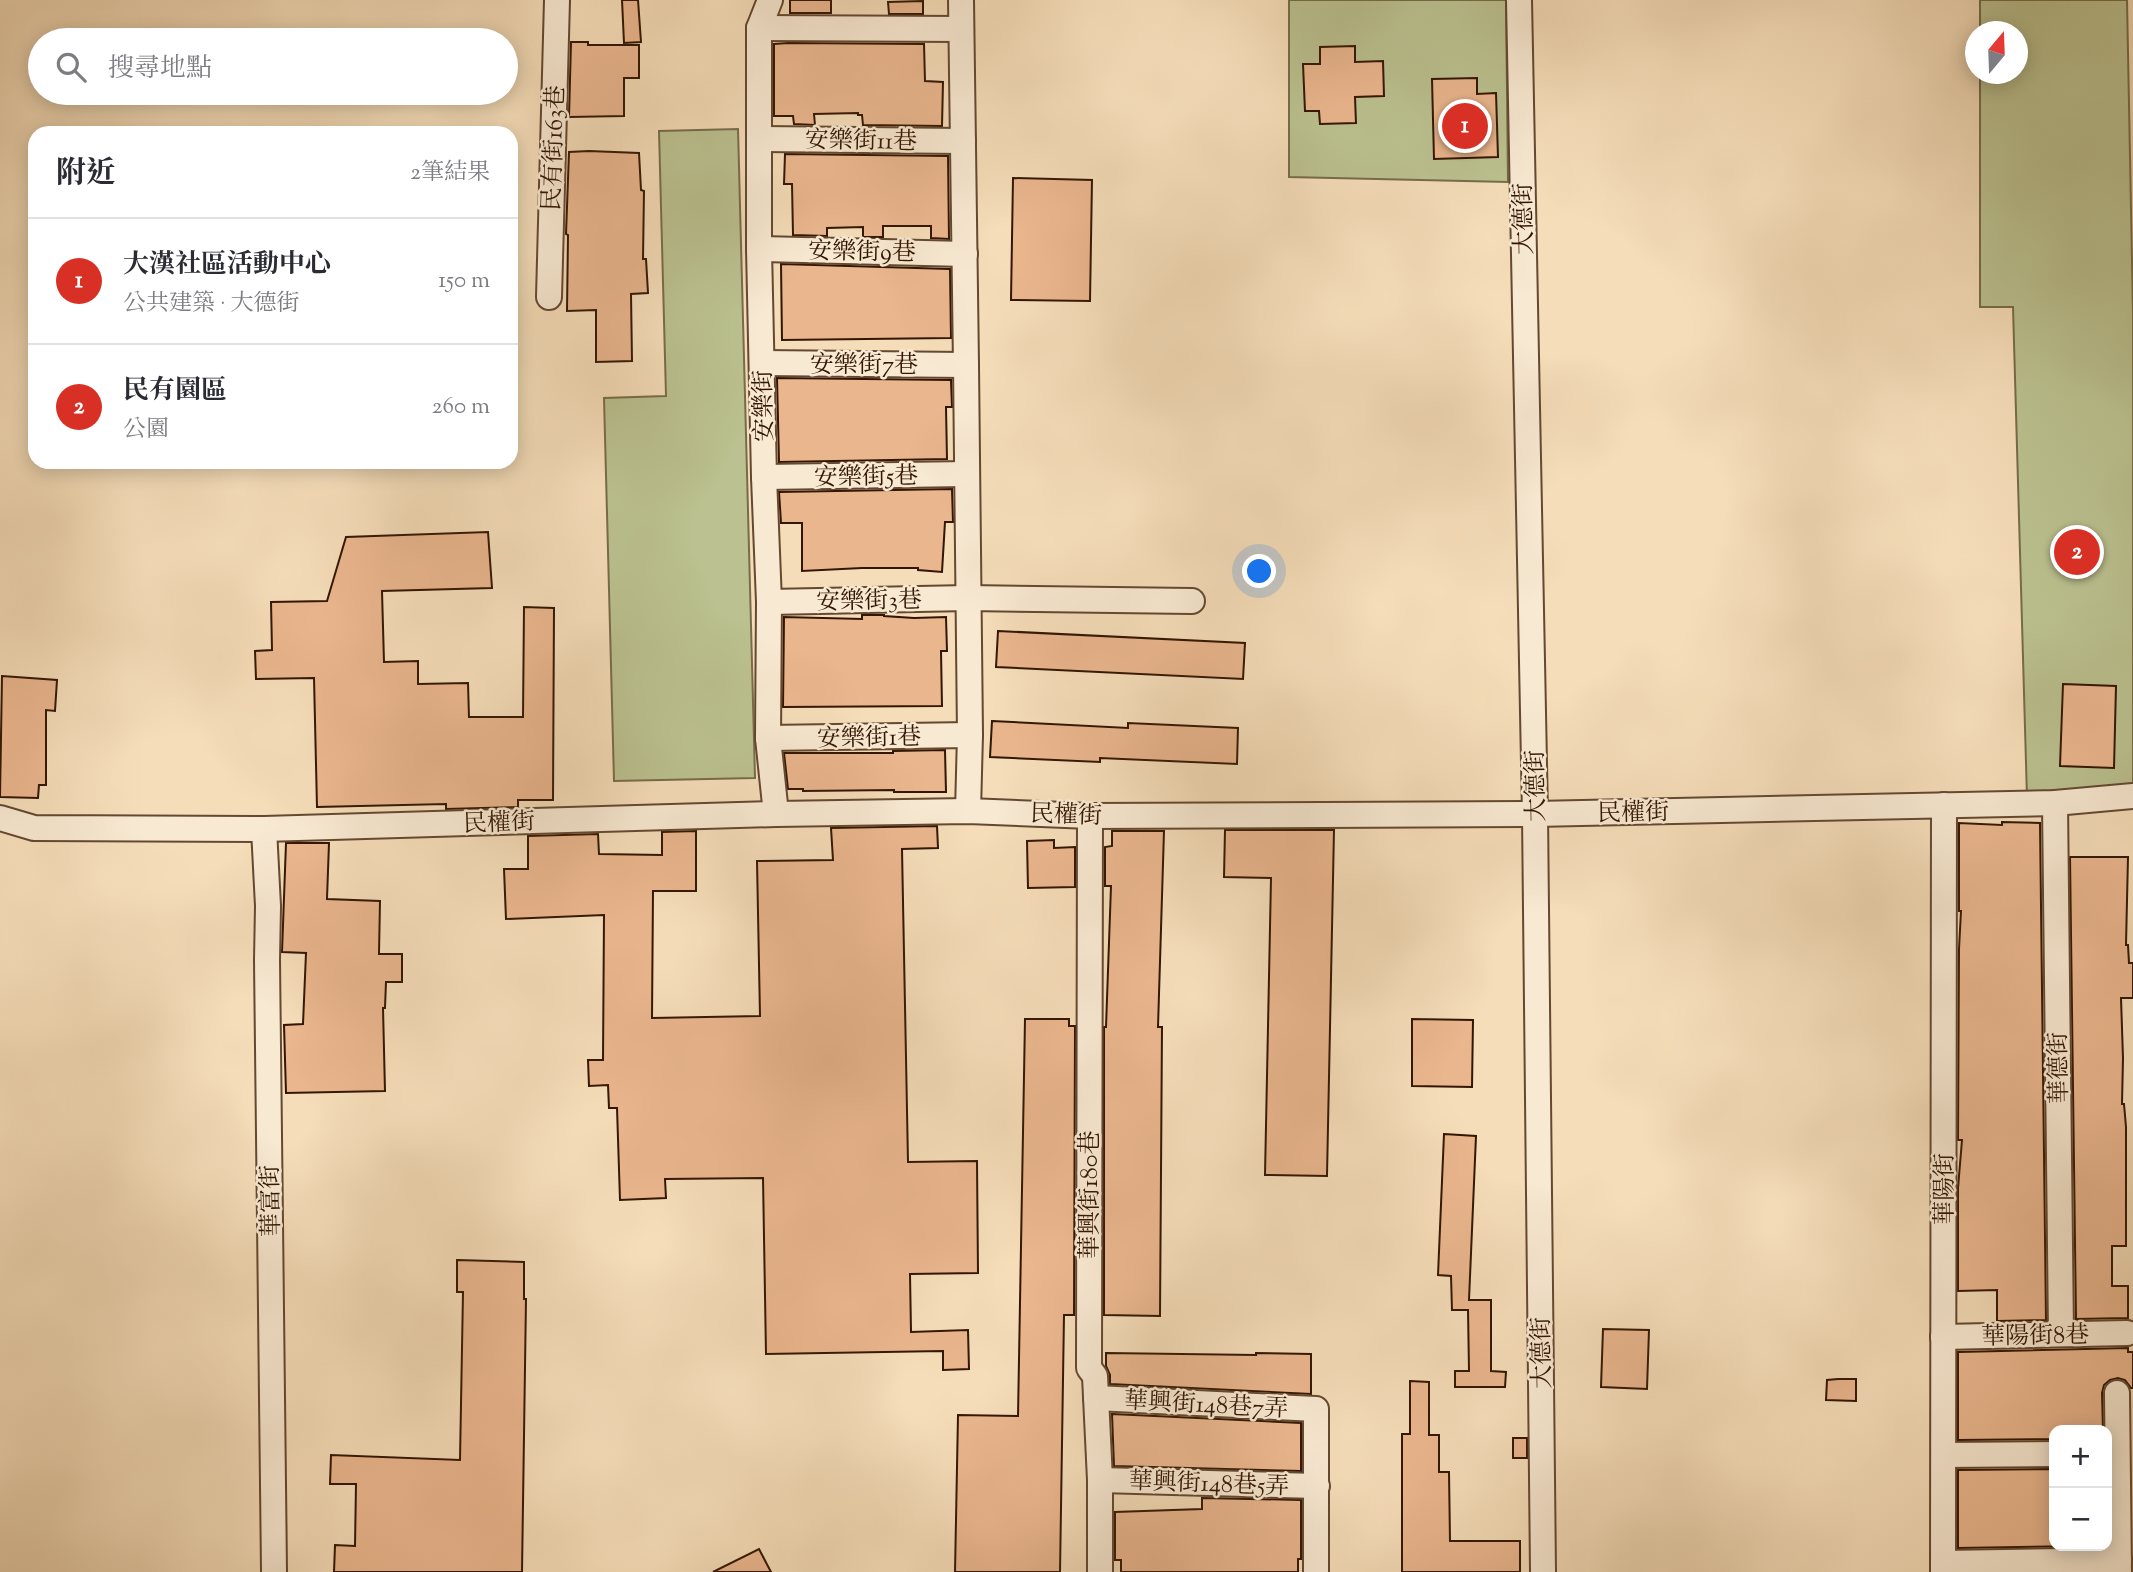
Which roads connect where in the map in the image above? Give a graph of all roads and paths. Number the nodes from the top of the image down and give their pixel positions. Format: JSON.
{"nodes":[{"id":1,"x":557,"y":0,"type":"edge"},
{"id":2,"x":770,"y":0,"type":"edge"},
{"id":3,"x":961,"y":0,"type":"edge"},
{"id":4,"x":1519,"y":0,"type":"edge"},
{"id":5,"x":759,"y":27,"type":"junction"},
{"id":6,"x":961,"y":29,"type":"junction"},
{"id":7,"x":759,"y":139,"type":"junction"},
{"id":8,"x":963,"y":141,"type":"junction"},
{"id":9,"x":760,"y":249,"type":"junction"},
{"id":10,"x":965,"y":254,"type":"junction"},
{"id":11,"x":550,"y":297,"type":"dead end"},
{"id":12,"x":762,"y":363,"type":"junction"},
{"id":13,"x":967,"y":365,"type":"junction"},
{"id":14,"x":967,"y":474,"type":"junction"},
{"id":15,"x":764,"y":477,"type":"junction"},
{"id":16,"x":968,"y":598,"type":"junction"},
{"id":17,"x":1192,"y":601,"type":"dead end"},
{"id":18,"x":769,"y":602,"type":"junction"},
{"id":19,"x":970,"y":735,"type":"junction"},
{"id":20,"x":768,"y":738,"type":"junction"},
{"id":21,"x":2133,"y":796,"type":"edge"},
{"id":22,"x":2055,"y":803,"type":"junction"},
{"id":23,"x":1944,"y":805,"type":"junction"},
{"id":24,"x":968,"y":811,"type":"junction"},
{"id":25,"x":776,"y":814,"type":"junction"},
{"id":26,"x":1535,"y":814,"type":"junction"},
{"id":27,"x":1090,"y":816,"type":"junction"},
{"id":28,"x":0,"y":818,"type":"edge"},
{"id":29,"x":264,"y":829,"type":"junction"},
{"id":30,"x":2127,"y":1333,"type":"dead end"},
{"id":31,"x":2061,"y":1334,"type":"junction"},
{"id":32,"x":1943,"y":1337,"type":"junction"},
{"id":33,"x":2117,"y":1393,"type":"dead end"},
{"id":34,"x":1096,"y":1398,"type":"junction"},
{"id":35,"x":2049,"y":1454,"type":"edge"},
{"id":36,"x":2113,"y":1454,"type":"edge"},
{"id":37,"x":1944,"y":1455,"type":"junction"},
{"id":38,"x":1100,"y":1480,"type":"junction"},
{"id":39,"x":1317,"y":1486,"type":"junction"},
{"id":40,"x":2119,"y":1566,"type":"edge"},
{"id":41,"x":1943,"y":1567,"type":"edge"},
{"id":42,"x":274,"y":1572,"type":"edge"},
{"id":43,"x":1100,"y":1572,"type":"edge"},
{"id":44,"x":1316,"y":1572,"type":"edge"},
{"id":45,"x":1543,"y":1572,"type":"edge"}],
"edges":[{"from":1,"to":11,"type":"street","name":"民有街163巷"},
{"from":2,"to":5,"type":"street","name":"安樂街"},
{"from":3,"to":6,"type":"street"},
{"from":4,"to":26,"type":"street","name":"大德街"},
{"from":5,"to":6,"type":"street"},
{"from":5,"to":7,"type":"street","name":"安樂街"},
{"from":6,"to":8,"type":"street"},
{"from":7,"to":8,"type":"street","name":"安樂街11巷"},
{"from":7,"to":9,"type":"street","name":"安樂街"},
{"from":8,"to":10,"type":"street"},
{"from":9,"to":10,"type":"street","name":"安樂街9巷"},
{"from":9,"to":12,"type":"street","name":"安樂街"},
{"from":10,"to":13,"type":"street"},
{"from":12,"to":13,"type":"street","name":"安樂街7巷"},
{"from":12,"to":15,"type":"street","name":"安樂街"},
{"from":13,"to":14,"type":"street"},
{"from":14,"to":15,"type":"street","name":"安樂街5巷"},
{"from":14,"to":16,"type":"street"},
{"from":15,"to":18,"type":"street","name":"安樂街"},
{"from":16,"to":17,"type":"street","name":"安樂街3巷"},
{"from":16,"to":18,"type":"street","name":"安樂街3巷"},
{"from":16,"to":19,"type":"street"},
{"from":18,"to":20,"type":"street","name":"安樂街"},
{"from":19,"to":20,"type":"street","name":"安樂街1巷"},
{"from":19,"to":24,"type":"street"},
{"from":20,"to":25,"type":"street","name":"安樂街"},
{"from":21,"to":22,"type":"street","name":"民權街"},
{"from":22,"to":23,"type":"street","name":"民權街"},
{"from":22,"to":31,"type":"street","name":"華德街"},
{"from":23,"to":26,"type":"street","name":"民權街"},
{"from":23,"to":32,"type":"street","name":"華陽街"},
{"from":24,"to":25,"type":"street","name":"民權街"},
{"from":24,"to":27,"type":"street","name":"民權街"},
{"from":25,"to":29,"type":"street","name":"民權街"},
{"from":26,"to":27,"type":"street","name":"民權街"},
{"from":26,"to":45,"type":"street","name":"大德街"},
{"from":27,"to":34,"type":"street","name":"華興街180巷"},
{"from":28,"to":29,"type":"street","name":"民權街"},
{"from":29,"to":42,"type":"street","name":"華富街"},
{"from":30,"to":31,"type":"street","name":"華陽街8巷"},
{"from":31,"to":32,"type":"street","name":"華陽街8巷"},
{"from":32,"to":37,"type":"street","name":"華陽街"},
{"from":33,"to":36,"type":"street"},
{"from":34,"to":38,"type":"street","name":"華興街180巷"},
{"from":34,"to":39,"type":"street","name":"華興街148巷7弄"},
{"from":35,"to":37,"type":"street"},
{"from":36,"to":40,"type":"street"},
{"from":37,"to":41,"type":"street","name":"華陽街"},
{"from":38,"to":39,"type":"street","name":"華興街148巷5弄"},
{"from":38,"to":43,"type":"street","name":"華興街180巷"},
{"from":39,"to":44,"type":"street"},
{"from":40,"to":41,"type":"street"}]}
